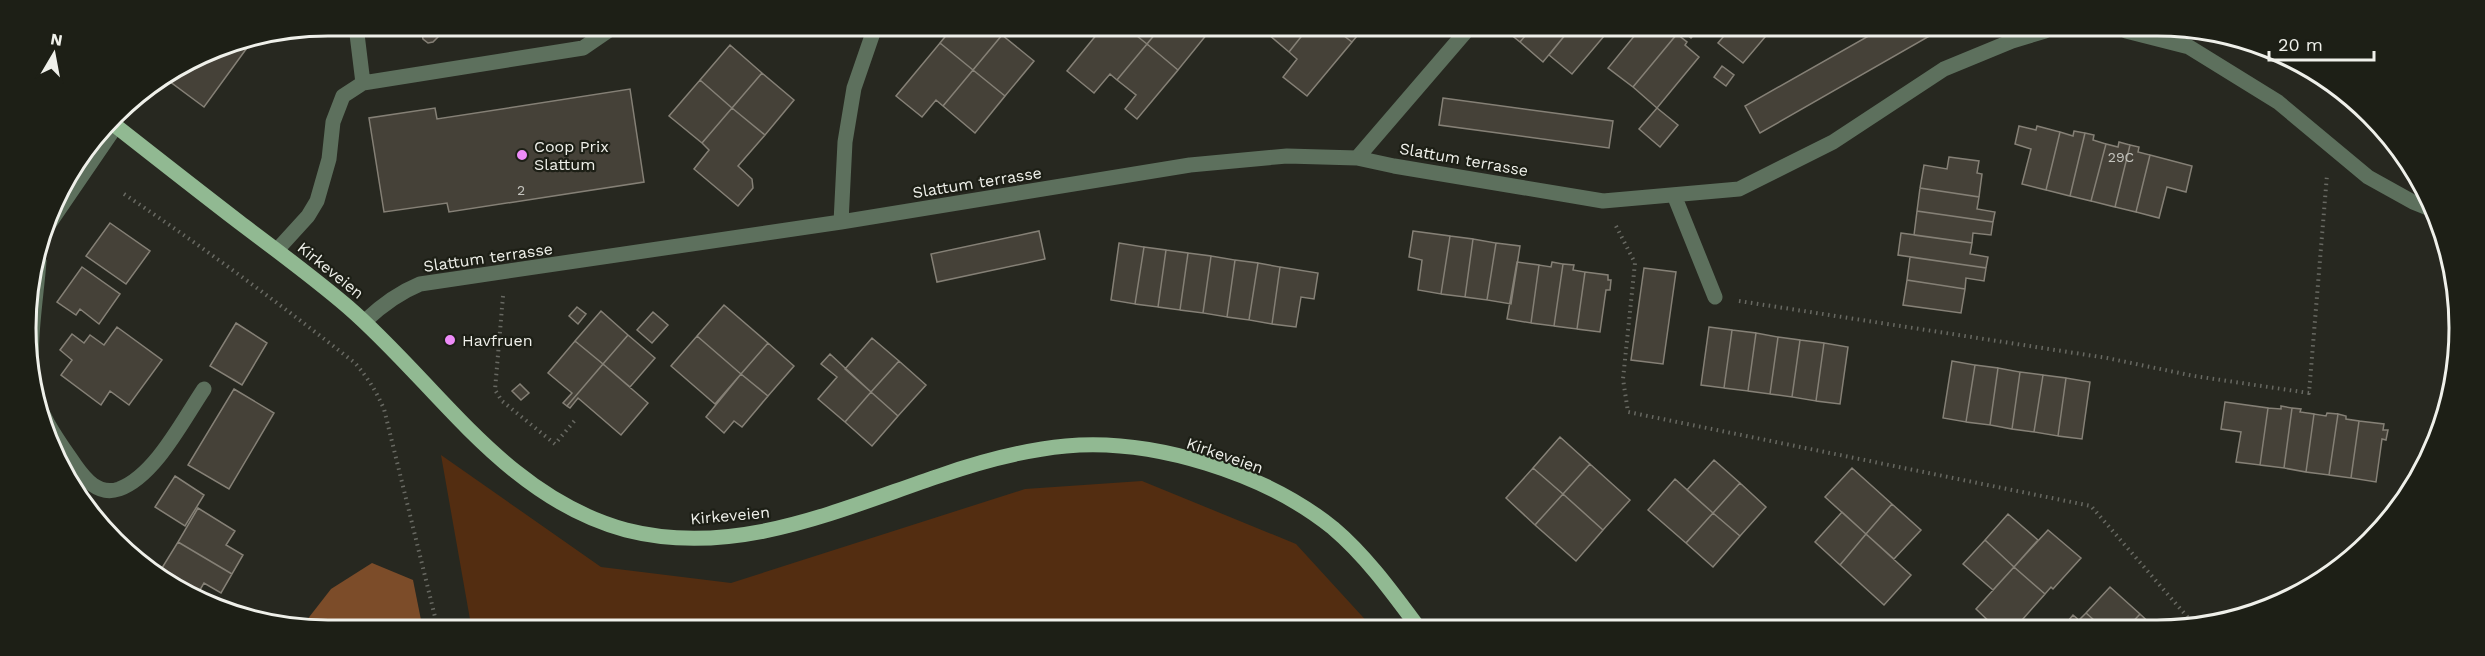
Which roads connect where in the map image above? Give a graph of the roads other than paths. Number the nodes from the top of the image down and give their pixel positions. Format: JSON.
{"nodes":[{"id":1,"x":357,"y":36,"type":"edge"},
{"id":2,"x":600,"y":36,"type":"edge"},
{"id":3,"x":872,"y":36,"type":"edge"},
{"id":4,"x":1462,"y":36,"type":"edge"},
{"id":5,"x":2028,"y":36,"type":"edge"},
{"id":6,"x":2146,"y":36,"type":"edge"},
{"id":7,"x":363,"y":83,"type":"junction"},
{"id":8,"x":117,"y":126,"type":"edge"},
{"id":9,"x":102,"y":143,"type":"edge"},
{"id":10,"x":1357,"y":158,"type":"junction"},
{"id":11,"x":69,"y":193,"type":"edge"},
{"id":12,"x":1674,"y":195,"type":"junction"},
{"id":13,"x":2422,"y":206,"type":"edge"},
{"id":14,"x":841,"y":222,"type":"junction"},
{"id":15,"x":277,"y":250,"type":"junction"},
{"id":16,"x":1715,"y":297,"type":"road end"},
{"id":17,"x":365,"y":321,"type":"junction"},
{"id":18,"x":204,"y":389,"type":"dead end"},
{"id":19,"x":55,"y":433,"type":"edge"},
{"id":20,"x":1413,"y":620,"type":"edge"}],
"edges":[{"from":1,"to":7,"type":"street"},
{"from":2,"to":7,"type":"street"},
{"from":3,"to":14,"type":"street"},
{"from":4,"to":10,"type":"street"},
{"from":5,"to":12,"type":"street","name":"Slattum terrasse"},
{"from":6,"to":13,"type":"street"},
{"from":7,"to":15,"type":"street"},
{"from":8,"to":15,"type":"main road","name":"Kirkeveien"},
{"from":9,"to":11,"type":"street","name":"Kirkeveien"},
{"from":10,"to":12,"type":"street","name":"Slattum terrasse"},
{"from":10,"to":14,"type":"street","name":"Slattum terrasse"},
{"from":12,"to":16,"type":"street"},
{"from":14,"to":17,"type":"street","name":"Slattum terrasse"},
{"from":15,"to":17,"type":"main road","name":"Kirkeveien"},
{"from":17,"to":20,"type":"main road","name":"Kirkeveien"},
{"from":18,"to":19,"type":"street"}]}
